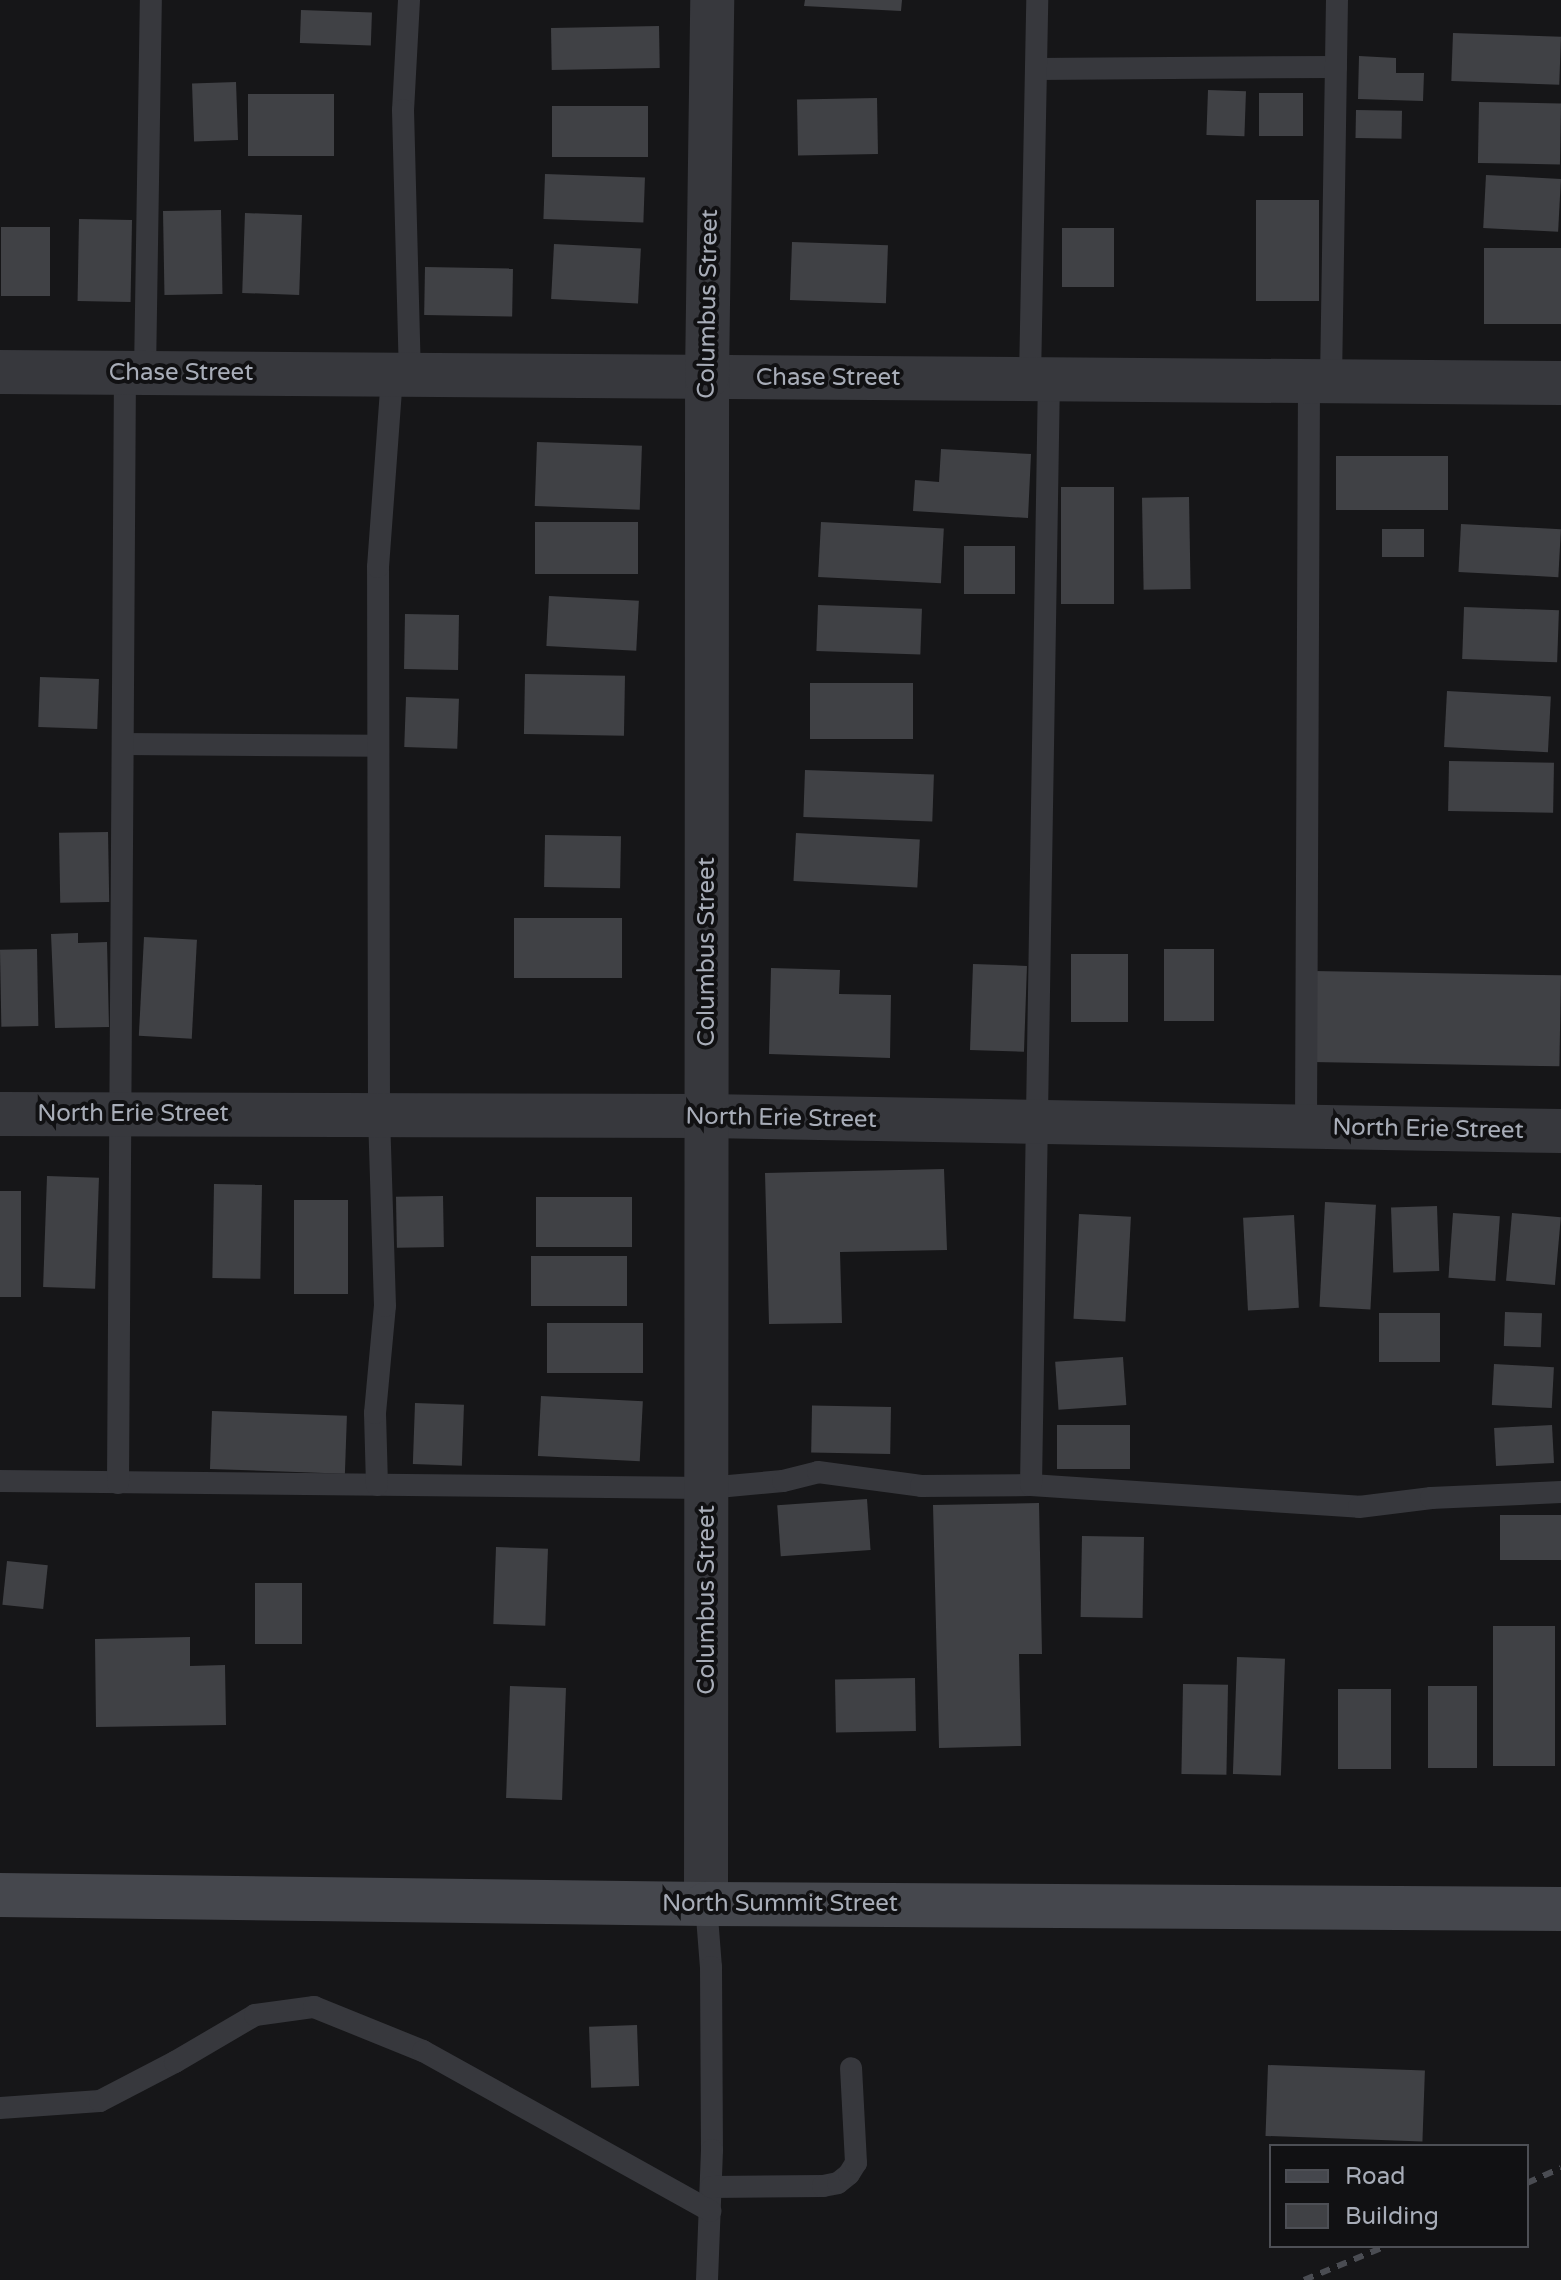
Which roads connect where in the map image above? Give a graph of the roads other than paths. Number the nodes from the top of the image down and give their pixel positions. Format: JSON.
{"nodes":[{"id":1,"x":151,"y":0,"type":"edge"},
{"id":2,"x":409,"y":0,"type":"edge"},
{"id":3,"x":712,"y":0,"type":"edge"},
{"id":4,"x":1037,"y":0,"type":"edge"},
{"id":5,"x":1337,"y":0,"type":"edge"},
{"id":6,"x":1336,"y":67,"type":"junction"},
{"id":7,"x":1036,"y":69,"type":"junction"},
{"id":8,"x":0,"y":372,"type":"edge"},
{"id":9,"x":135,"y":373,"type":"junction"},
{"id":10,"x":401,"y":375,"type":"junction"},
{"id":11,"x":707,"y":377,"type":"junction"},
{"id":12,"x":1040,"y":379,"type":"junction"},
{"id":13,"x":1320,"y":381,"type":"junction"},
{"id":14,"x":1561,"y":383,"type":"edge"},
{"id":15,"x":123,"y":744,"type":"junction"},
{"id":16,"x":378,"y":746,"type":"junction"},
{"id":17,"x":0,"y":1114,"type":"edge"},
{"id":18,"x":120,"y":1114,"type":"junction"},
{"id":19,"x":379,"y":1115,"type":"junction"},
{"id":20,"x":707,"y":1116,"type":"junction"},
{"id":21,"x":1037,"y":1122,"type":"junction"},
{"id":22,"x":1306,"y":1126,"type":"junction"},
{"id":23,"x":1561,"y":1131,"type":"edge"},
{"id":24,"x":0,"y":1481,"type":"edge"},
{"id":25,"x":118,"y":1483,"type":"junction"},
{"id":26,"x":377,"y":1485,"type":"junction"},
{"id":27,"x":1031,"y":1485,"type":"junction"},
{"id":28,"x":707,"y":1488,"type":"junction"},
{"id":29,"x":1561,"y":1492,"type":"edge"},
{"id":30,"x":0,"y":1895,"type":"edge"},
{"id":31,"x":706,"y":1904,"type":"junction"},
{"id":32,"x":1561,"y":1909,"type":"edge"},
{"id":33,"x":851,"y":2068,"type":"dead end"},
{"id":34,"x":0,"y":2108,"type":"edge"},
{"id":35,"x":711,"y":2187,"type":"junction"},
{"id":36,"x":710,"y":2211,"type":"junction"},
{"id":37,"x":707,"y":2280,"type":"edge"}],
"edges":[{"from":1,"to":9,"type":"lane"},
{"from":2,"to":10,"type":"lane"},
{"from":3,"to":11,"type":"street","name":"Columbus Street"},
{"from":4,"to":7,"type":"lane"},
{"from":5,"to":6,"type":"lane"},
{"from":6,"to":7,"type":"lane"},
{"from":6,"to":13,"type":"lane"},
{"from":7,"to":12,"type":"lane"},
{"from":8,"to":9,"type":"street","name":"Chase Street"},
{"from":9,"to":10,"type":"street","name":"Chase Street"},
{"from":9,"to":15,"type":"lane"},
{"from":10,"to":11,"type":"street","name":"Chase Street"},
{"from":10,"to":16,"type":"lane"},
{"from":11,"to":12,"type":"street","name":"Chase Street"},
{"from":11,"to":20,"type":"street","name":"Columbus Street"},
{"from":12,"to":13,"type":"street","name":"Chase Street"},
{"from":12,"to":21,"type":"lane"},
{"from":13,"to":14,"type":"street","name":"Chase Street"},
{"from":13,"to":22,"type":"lane"},
{"from":15,"to":16,"type":"lane"},
{"from":15,"to":18,"type":"lane"},
{"from":16,"to":19,"type":"lane"},
{"from":17,"to":18,"type":"street","name":"North Erie Street"},
{"from":18,"to":19,"type":"street","name":"North Erie Street"},
{"from":18,"to":25,"type":"lane"},
{"from":19,"to":20,"type":"street","name":"North Erie Street"},
{"from":19,"to":26,"type":"lane"},
{"from":20,"to":21,"type":"street","name":"North Erie Street"},
{"from":20,"to":28,"type":"street","name":"Columbus Street"},
{"from":21,"to":22,"type":"street","name":"North Erie Street"},
{"from":21,"to":27,"type":"lane"},
{"from":22,"to":23,"type":"street","name":"North Erie Street"},
{"from":24,"to":25,"type":"lane"},
{"from":25,"to":26,"type":"lane"},
{"from":26,"to":28,"type":"lane"},
{"from":27,"to":28,"type":"lane"},
{"from":27,"to":29,"type":"lane"},
{"from":28,"to":31,"type":"street","name":"Columbus Street"},
{"from":30,"to":31,"type":"main road","name":"North Summit Street"},
{"from":31,"to":32,"type":"main road","name":"North Summit Street"},
{"from":31,"to":35,"type":"lane"},
{"from":33,"to":35,"type":"lane"},
{"from":34,"to":36,"type":"lane"},
{"from":35,"to":36,"type":"lane"},
{"from":36,"to":37,"type":"lane"}]}
